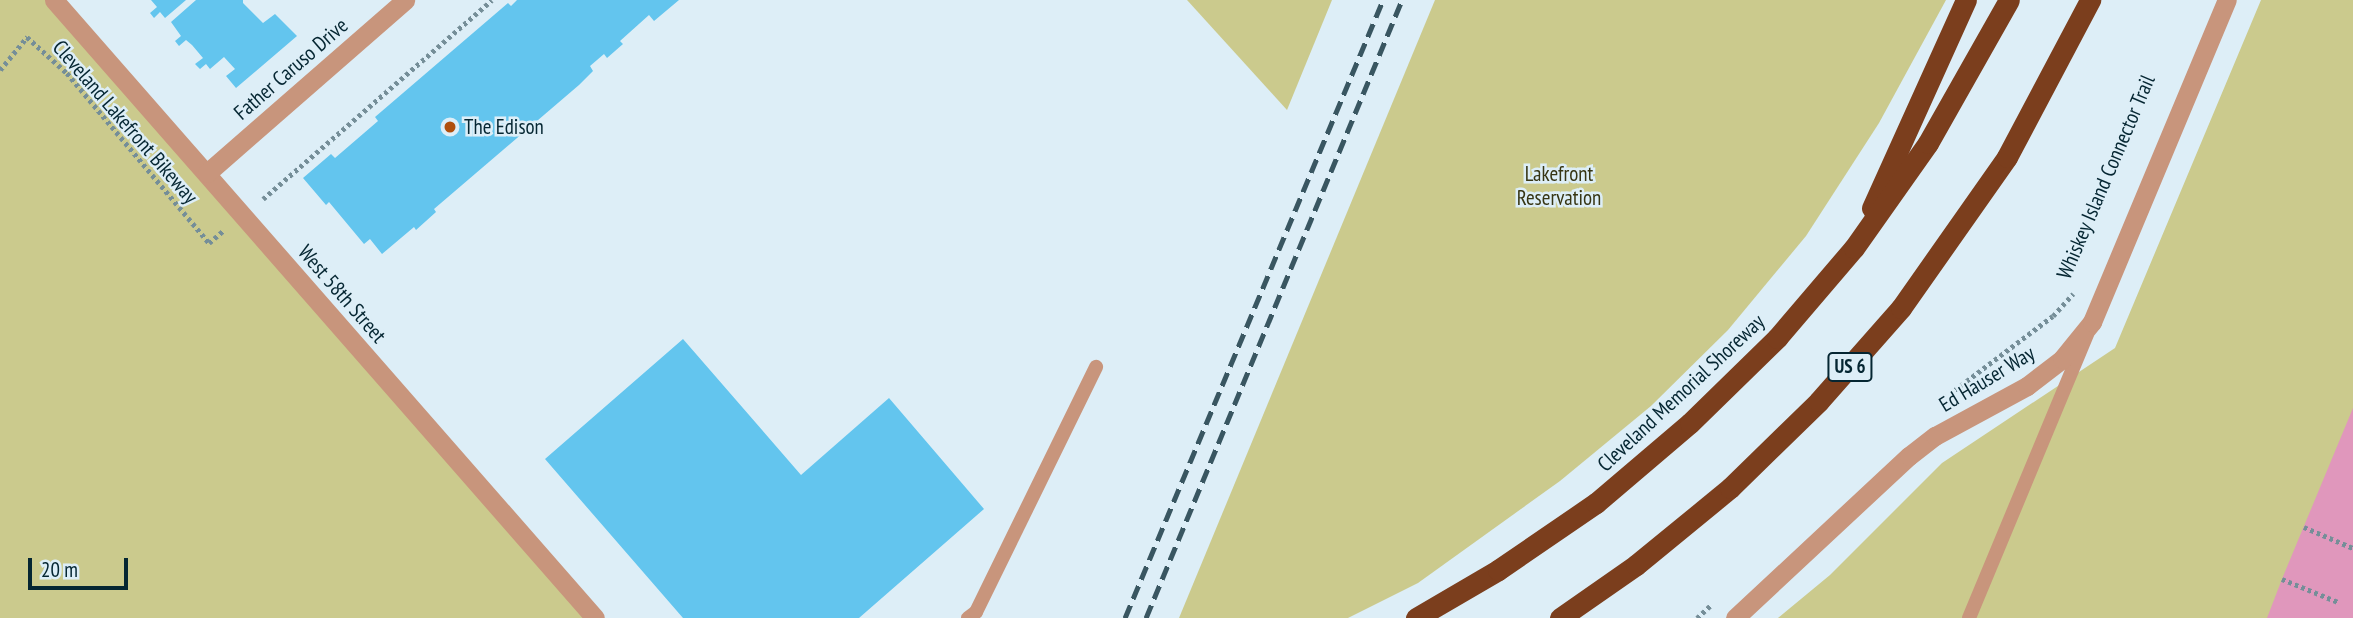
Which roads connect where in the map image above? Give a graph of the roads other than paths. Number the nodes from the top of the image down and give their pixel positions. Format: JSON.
{"nodes":[{"id":1,"x":54,"y":0,"type":"edge"},
{"id":2,"x":405,"y":0,"type":"edge"},
{"id":3,"x":1966,"y":0,"type":"edge"},
{"id":4,"x":2009,"y":0,"type":"edge"},
{"id":5,"x":2090,"y":0,"type":"edge"},
{"id":6,"x":2227,"y":0,"type":"edge"},
{"id":7,"x":207,"y":173,"type":"junction"},
{"id":8,"x":1854,"y":248,"type":"junction"},
{"id":9,"x":2092,"y":322,"type":"junction"},
{"id":10,"x":1096,"y":367,"type":"dead end"},
{"id":11,"x":595,"y":618,"type":"edge"},
{"id":12,"x":968,"y":618,"type":"edge"},
{"id":13,"x":1416,"y":618,"type":"edge"},
{"id":14,"x":1560,"y":618,"type":"edge"},
{"id":15,"x":1735,"y":618,"type":"edge"},
{"id":16,"x":1969,"y":618,"type":"edge"}],
"edges":[{"from":1,"to":7,"type":"street","name":"West 58th Street"},
{"from":2,"to":7,"type":"street","name":"Father Caruso Drive"},
{"from":3,"to":8,"type":"highway"},
{"from":4,"to":8,"type":"highway","name":"Cleveland Memorial Shoreway"},
{"from":5,"to":14,"type":"highway","number":"US 6"},
{"from":6,"to":9,"type":"street","name":"Ed Hauser Way"},
{"from":7,"to":11,"type":"street","name":"West 58th Street"},
{"from":8,"to":13,"type":"highway","name":"Cleveland Memorial Shoreway"},
{"from":9,"to":15,"type":"street","name":"Ed Hauser Way"},
{"from":9,"to":16,"type":"lane"},
{"from":10,"to":12,"type":"lane"}]}
